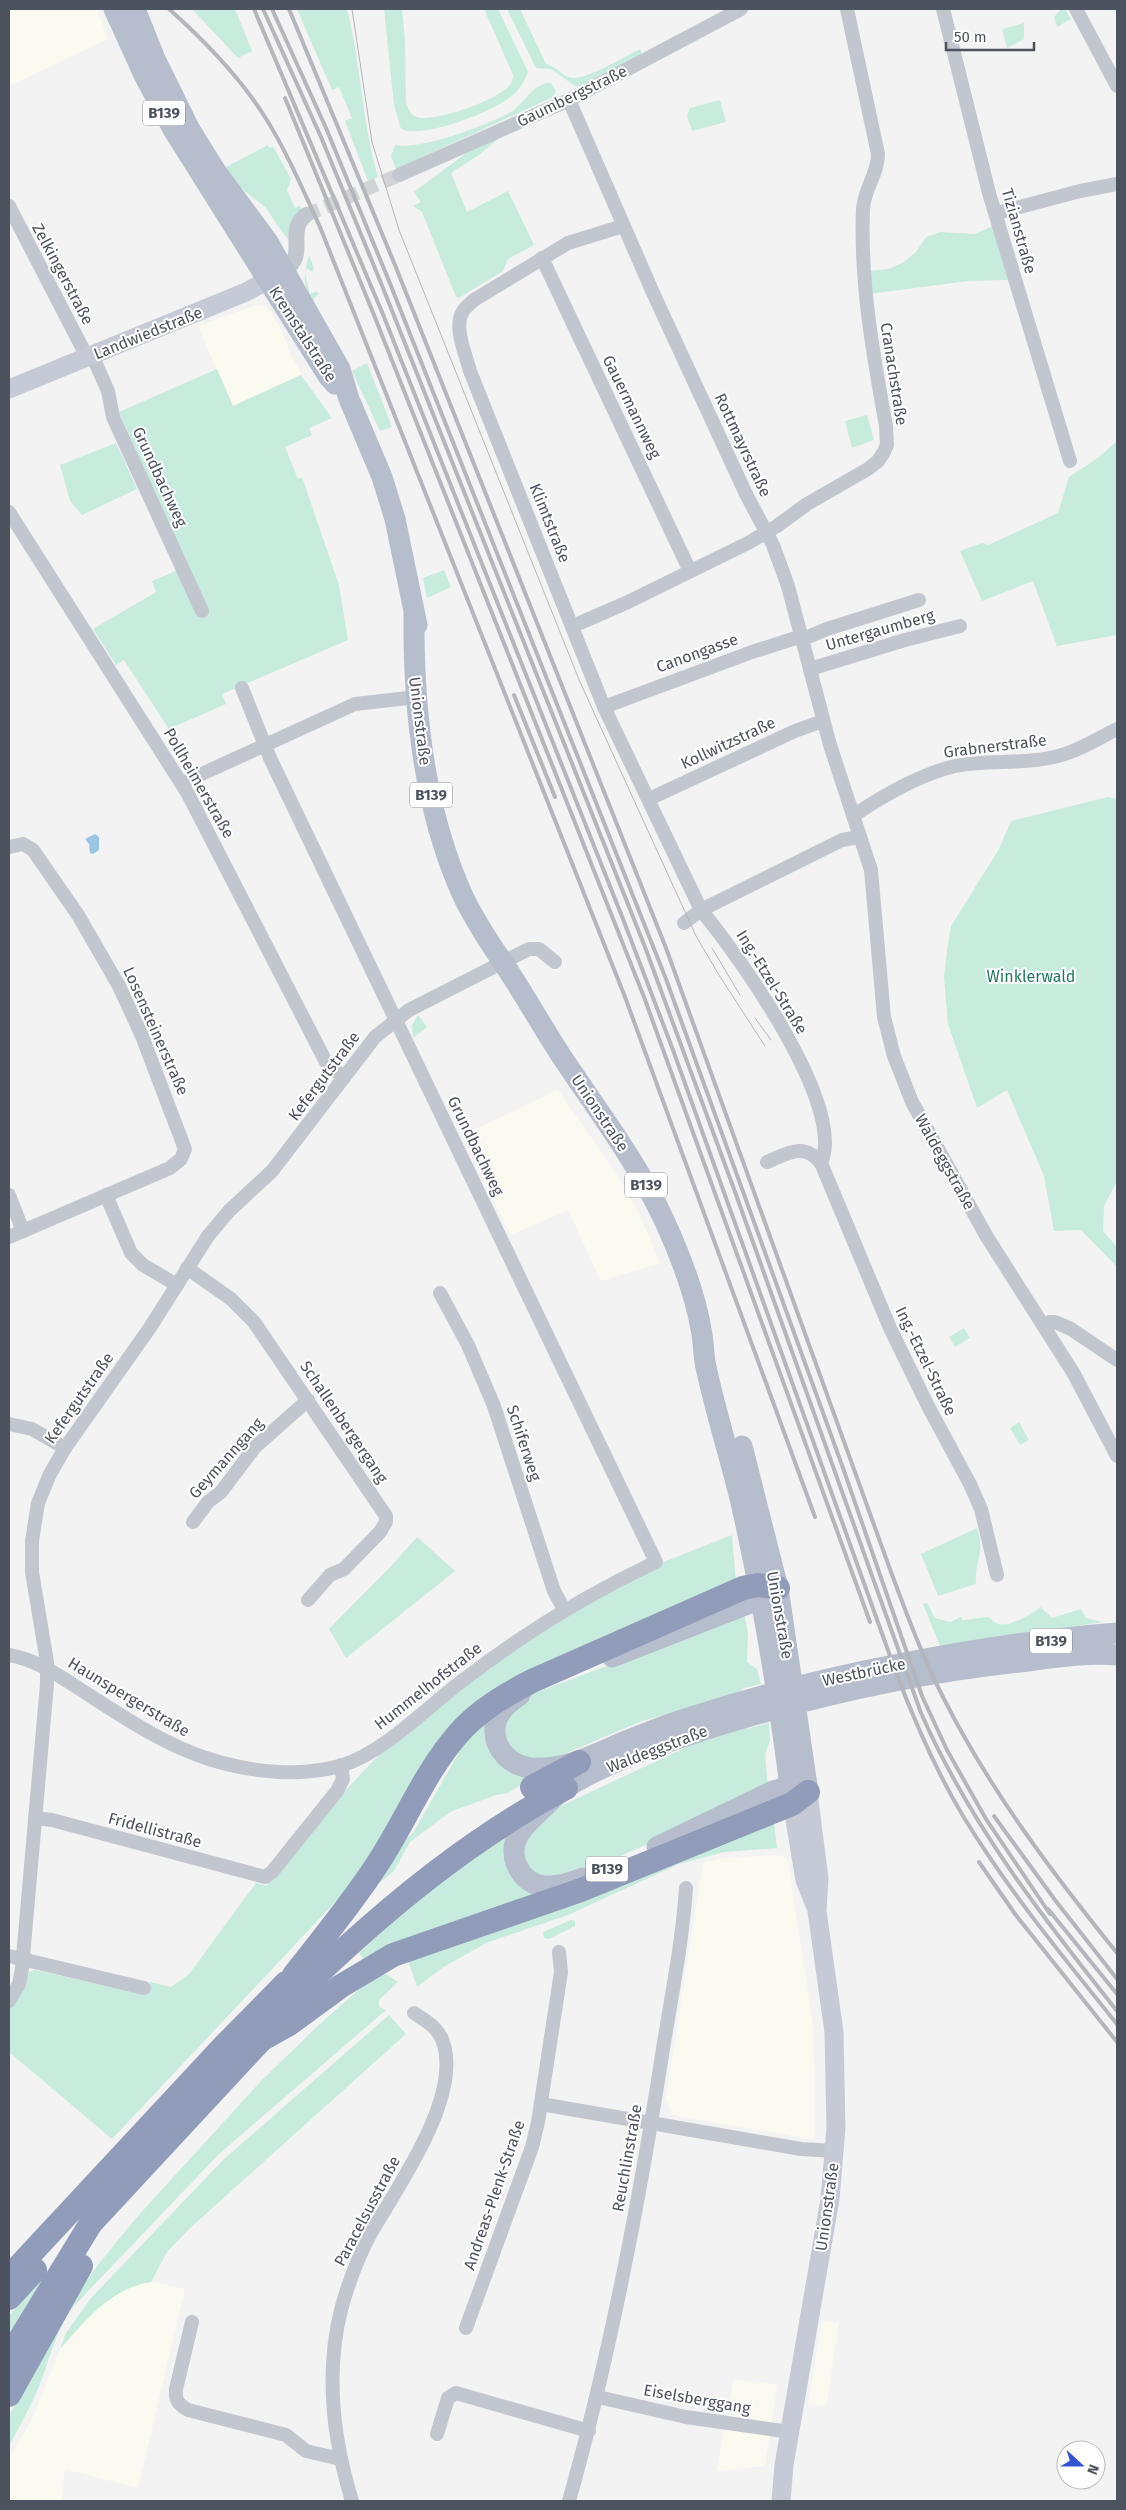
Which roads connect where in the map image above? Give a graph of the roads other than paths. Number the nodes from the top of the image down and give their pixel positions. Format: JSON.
{"nodes":[{"id":1,"x":114,"y":9,"type":"edge"},
{"id":2,"x":135,"y":9,"type":"edge"},
{"id":3,"x":741,"y":9,"type":"edge"},
{"id":4,"x":847,"y":9,"type":"edge"},
{"id":5,"x":942,"y":9,"type":"edge"},
{"id":6,"x":1076,"y":9,"type":"edge"},
{"id":7,"x":1117,"y":86,"type":"edge"},
{"id":8,"x":569,"y":100,"type":"junction"},
{"id":9,"x":399,"y":175,"type":"tunnel mouth"},
{"id":10,"x":1117,"y":184,"type":"edge"},
{"id":11,"x":9,"y":206,"type":"edge"},
{"id":12,"x":997,"y":213,"type":"junction"},
{"id":13,"x":306,"y":215,"type":"tunnel mouth"},
{"id":14,"x":623,"y":226,"type":"junction"},
{"id":15,"x":542,"y":258,"type":"junction"},
{"id":16,"x":276,"y":275,"type":"junction"},
{"id":17,"x":90,"y":356,"type":"junction"},
{"id":18,"x":9,"y":389,"type":"edge"},
{"id":19,"x":349,"y":399,"type":"joint"},
{"id":20,"x":1070,"y":460,"type":"dead end"},
{"id":21,"x":9,"y":512,"type":"edge"},
{"id":22,"x":766,"y":534,"type":"junction"},
{"id":23,"x":690,"y":572,"type":"junction"},
{"id":24,"x":919,"y":600,"type":"dead end"},
{"id":25,"x":202,"y":611,"type":"dead end"},
{"id":26,"x":414,"y":613,"type":"junction"},
{"id":27,"x":573,"y":626,"type":"junction"},
{"id":28,"x":960,"y":626,"type":"dead end"},
{"id":29,"x":803,"y":637,"type":"junction"},
{"id":30,"x":810,"y":669,"type":"junction"},
{"id":31,"x":242,"y":688,"type":"dead end"},
{"id":32,"x":417,"y":697,"type":"junction"},
{"id":33,"x":604,"y":706,"type":"junction"},
{"id":34,"x":823,"y":721,"type":"junction"},
{"id":35,"x":1117,"y":729,"type":"edge"},
{"id":36,"x":265,"y":745,"type":"junction"},
{"id":37,"x":182,"y":783,"type":"junction"},
{"id":38,"x":649,"y":799,"type":"junction"},
{"id":39,"x":852,"y":816,"type":"junction"},
{"id":40,"x":860,"y":837,"type":"junction"},
{"id":41,"x":9,"y":847,"type":"edge"},
{"id":42,"x":701,"y":910,"type":"junction"},
{"id":43,"x":684,"y":923,"type":"dead end"},
{"id":44,"x":502,"y":962,"type":"junction"},
{"id":45,"x":554,"y":962,"type":"dead end"},
{"id":46,"x":396,"y":1020,"type":"junction"},
{"id":47,"x":344,"y":1078,"type":"junction"},
{"id":48,"x":767,"y":1162,"type":"dead end"},
{"id":49,"x":821,"y":1163,"type":"junction"},
{"id":50,"x":9,"y":1195,"type":"edge"},
{"id":51,"x":106,"y":1195,"type":"junction"},
{"id":52,"x":23,"y":1231,"type":"junction"},
{"id":53,"x":9,"y":1237,"type":"edge"},
{"id":54,"x":187,"y":1268,"type":"junction"},
{"id":55,"x":177,"y":1285,"type":"junction"},
{"id":56,"x":440,"y":1293,"type":"dead end"},
{"id":57,"x":1044,"y":1326,"type":"junction"},
{"id":58,"x":1117,"y":1360,"type":"edge"},
{"id":59,"x":308,"y":1400,"type":"junction"},
{"id":60,"x":9,"y":1424,"type":"edge"},
{"id":61,"x":65,"y":1448,"type":"junction"},
{"id":62,"x":1117,"y":1456,"type":"edge"},
{"id":63,"x":194,"y":1522,"type":"dead end"},
{"id":64,"x":656,"y":1562,"type":"joint"},
{"id":65,"x":997,"y":1575,"type":"dead end"},
{"id":66,"x":766,"y":1591,"type":"junction"},
{"id":67,"x":308,"y":1600,"type":"dead end"},
{"id":68,"x":564,"y":1609,"type":"junction"},
{"id":69,"x":1117,"y":1633,"type":"edge"},
{"id":70,"x":9,"y":1655,"type":"edge"},
{"id":71,"x":1117,"y":1655,"type":"edge"},
{"id":72,"x":986,"y":1657,"type":"junction"},
{"id":73,"x":48,"y":1669,"type":"junction"},
{"id":74,"x":748,"y":1708,"type":"junction"},
{"id":75,"x":579,"y":1762,"type":"junction"},
{"id":76,"x":341,"y":1765,"type":"junction"},
{"id":77,"x":566,"y":1788,"type":"junction"},
{"id":78,"x":797,"y":1794,"type":"junction"},
{"id":79,"x":35,"y":1818,"type":"junction"},
{"id":80,"x":686,"y":1888,"type":"dead end"},
{"id":81,"x":559,"y":1952,"type":"dead end"},
{"id":82,"x":9,"y":1956,"type":"edge"},
{"id":83,"x":23,"y":1959,"type":"junction"},
{"id":84,"x":294,"y":1975,"type":"junction"},
{"id":85,"x":144,"y":1988,"type":"dead end"},
{"id":86,"x":9,"y":2001,"type":"edge"},
{"id":87,"x":414,"y":2013,"type":"dead end"},
{"id":88,"x":262,"y":2039,"type":"junction"},
{"id":89,"x":541,"y":2104,"type":"junction"},
{"id":90,"x":651,"y":2123,"type":"junction"},
{"id":91,"x":835,"y":2151,"type":"junction"},
{"id":92,"x":109,"y":2202,"type":"junction"},
{"id":93,"x":9,"y":2277,"type":"edge"},
{"id":94,"x":9,"y":2298,"type":"edge"},
{"id":95,"x":192,"y":2322,"type":"dead end"},
{"id":96,"x":466,"y":2328,"type":"dead end"},
{"id":97,"x":9,"y":2357,"type":"edge"},
{"id":98,"x":9,"y":2395,"type":"edge"},
{"id":99,"x":598,"y":2396,"type":"junction"},
{"id":100,"x":589,"y":2431,"type":"junction"},
{"id":101,"x":790,"y":2432,"type":"junction"},
{"id":102,"x":437,"y":2434,"type":"dead end"},
{"id":103,"x":340,"y":2459,"type":"junction"},
{"id":104,"x":352,"y":2501,"type":"edge"},
{"id":105,"x":569,"y":2501,"type":"edge"},
{"id":106,"x":781,"y":2501,"type":"edge"}],
"edges":[{"from":1,"to":16,"type":"main road","name":"Kremstalstraße","number":"B139"},
{"from":2,"to":16,"type":"main road","name":"Kremstalstraße","number":"B139"},
{"from":3,"to":8,"type":"street","name":"Gaumbergstraße"},
{"from":4,"to":22,"type":"street","name":"Cranachstraße"},
{"from":5,"to":12,"type":"street","name":"Tizianstraße"},
{"from":6,"to":7,"type":"street"},
{"from":8,"to":9,"type":"street","name":"Gaumbergstraße"},
{"from":8,"to":14,"type":"street","name":"Rottmayrstraße"},
{"from":10,"to":12,"type":"street"},
{"from":11,"to":17,"type":"street","name":"Zelkingerstraße"},
{"from":12,"to":20,"type":"street","name":"Tizianstraße"},
{"from":13,"to":16,"type":"street"},
{"from":14,"to":15,"type":"street","name":"Klimtstraße"},
{"from":14,"to":22,"type":"street","name":"Rottmayrstraße"},
{"from":15,"to":23,"type":"street","name":"Gauermannweg"},
{"from":15,"to":27,"type":"street","name":"Klimtstraße"},
{"from":16,"to":17,"type":"main road","name":"Landwiedstraße"},
{"from":16,"to":19,"type":"main road","name":"Kremstalstraße","number":"B139"},
{"from":17,"to":18,"type":"main road","name":"Landwiedstraße"},
{"from":17,"to":25,"type":"street","name":"Grundbachweg"},
{"from":19,"to":26,"type":"main road","name":"Unionstraße","number":"B139"},
{"from":21,"to":37,"type":"street","name":"Pollheimerstraße"},
{"from":22,"to":23,"type":"street","name":"Cranachstraße"},
{"from":22,"to":29,"type":"street","name":"Rottmayrstraße"},
{"from":23,"to":27,"type":"street","name":"Cranachstraße"},
{"from":24,"to":29,"type":"street","name":"Canongasse"},
{"from":26,"to":32,"type":"main road","name":"Unionstraße","number":"B139"},
{"from":26,"to":44,"type":"main road","name":"Unionstraße","number":"B139"},
{"from":27,"to":33,"type":"street","name":"Klimtstraße"},
{"from":28,"to":30,"type":"street","name":"Untergaumberg"},
{"from":29,"to":30,"type":"street","name":"Rottmayrstraße"},
{"from":29,"to":33,"type":"street","name":"Canongasse"},
{"from":30,"to":34,"type":"street","name":"Rottmayrstraße"},
{"from":31,"to":36,"type":"street","name":"Grundbachweg"},
{"from":32,"to":36,"type":"street"},
{"from":32,"to":44,"type":"main road","name":"Unionstraße","number":"B139"},
{"from":33,"to":38,"type":"street","name":"Klimtstraße"},
{"from":34,"to":38,"type":"street","name":"Kollwitzstraße"},
{"from":34,"to":39,"type":"street","name":"Rottmayrstraße"},
{"from":35,"to":39,"type":"street","name":"Grabnerstraße"},
{"from":36,"to":37,"type":"street"},
{"from":36,"to":46,"type":"street","name":"Grundbachweg"},
{"from":37,"to":47,"type":"street","name":"Pollheimerstraße"},
{"from":38,"to":42,"type":"street","name":"Klimtstraße"},
{"from":39,"to":40,"type":"street","name":"Waldeggstraße"},
{"from":40,"to":42,"type":"street"},
{"from":40,"to":57,"type":"street","name":"Waldeggstraße"},
{"from":41,"to":51,"type":"street","name":"Losensteinerstraße"},
{"from":42,"to":43,"type":"street"},
{"from":42,"to":49,"type":"street","name":"Ing.-Etzel-Straße"},
{"from":44,"to":45,"type":"street"},
{"from":44,"to":46,"type":"street","name":"Kefergutstraße"},
{"from":44,"to":66,"type":"main road","name":"Unionstraße","number":"B139"},
{"from":46,"to":47,"type":"street","name":"Kefergutstraße"},
{"from":46,"to":64,"type":"street","name":"Grundbachweg"},
{"from":47,"to":54,"type":"street","name":"Kefergutstraße"},
{"from":48,"to":49,"type":"street"},
{"from":49,"to":65,"type":"street","name":"Ing.-Etzel-Straße"},
{"from":50,"to":52,"type":"street"},
{"from":51,"to":52,"type":"street","name":"Losensteinerstraße"},
{"from":51,"to":55,"type":"street"},
{"from":52,"to":53,"type":"street","name":"Losensteinerstraße"},
{"from":54,"to":55,"type":"street","name":"Kefergutstraße"},
{"from":54,"to":59,"type":"street","name":"Schallenbergergang"},
{"from":55,"to":61,"type":"street","name":"Kefergutstraße"},
{"from":56,"to":68,"type":"street","name":"Schiferweg"},
{"from":57,"to":58,"type":"street"},
{"from":57,"to":62,"type":"street","name":"Waldeggstraße"},
{"from":59,"to":63,"type":"street","name":"Geymanngang"},
{"from":59,"to":67,"type":"street","name":"Schallenbergergang"},
{"from":60,"to":61,"type":"street"},
{"from":61,"to":73,"type":"street","name":"Kefergutstraße"},
{"from":64,"to":68,"type":"street","name":"Hummelhofstraße"},
{"from":66,"to":75,"type":"main road","number":"B139"},
{"from":66,"to":78,"type":"main road","name":"Unionstraße","number":"B139"},
{"from":66,"to":84,"type":"highway"},
{"from":68,"to":76,"type":"street","name":"Hummelhofstraße"},
{"from":69,"to":72,"type":"main road","number":"B139"},
{"from":70,"to":73,"type":"street","name":"Haunspergerstraße"},
{"from":71,"to":72,"type":"main road","number":"B139"},
{"from":72,"to":74,"type":"main road","name":"Westbrücke","number":"B139"},
{"from":73,"to":76,"type":"street","name":"Haunspergerstraße"},
{"from":73,"to":79,"type":"street","name":"Kefergutstraße"},
{"from":74,"to":75,"type":"main road","name":"Waldeggstraße","number":"B139"},
{"from":74,"to":77,"type":"main road","name":"Waldeggstraße","number":"B139"},
{"from":75,"to":84,"type":"highway"},
{"from":76,"to":79,"type":"street","name":"Fridellistraße"},
{"from":77,"to":78,"type":"main road","number":"B139"},
{"from":77,"to":88,"type":"highway"},
{"from":78,"to":88,"type":"highway"},
{"from":78,"to":91,"type":"main road","name":"Unionstraße"},
{"from":79,"to":83,"type":"street","name":"Kefergutstraße"},
{"from":80,"to":90,"type":"street","name":"Reuchlinstraße"},
{"from":81,"to":89,"type":"street","name":"Andreas-Plenk-Straße"},
{"from":82,"to":83,"type":"street"},
{"from":83,"to":85,"type":"street"},
{"from":83,"to":86,"type":"street","name":"Kefergutstraße"},
{"from":84,"to":93,"type":"highway"},
{"from":87,"to":103,"type":"street","name":"Paracelsusstraße"},
{"from":88,"to":92,"type":"highway"},
{"from":89,"to":90,"type":"street"},
{"from":89,"to":96,"type":"street","name":"Andreas-Plenk-Straße"},
{"from":90,"to":91,"type":"street"},
{"from":90,"to":99,"type":"street","name":"Reuchlinstraße"},
{"from":91,"to":101,"type":"main road","name":"Unionstraße"},
{"from":92,"to":94,"type":"highway"},
{"from":92,"to":97,"type":"highway"},
{"from":92,"to":98,"type":"highway"},
{"from":95,"to":103,"type":"street"},
{"from":99,"to":100,"type":"street","name":"Reuchlinstraße"},
{"from":99,"to":101,"type":"street","name":"Eiselsberggang"},
{"from":100,"to":102,"type":"street"},
{"from":100,"to":105,"type":"street","name":"Reuchlinstraße"},
{"from":101,"to":106,"type":"main road","name":"Unionstraße"},
{"from":103,"to":104,"type":"street","name":"Paracelsusstraße"}]}
